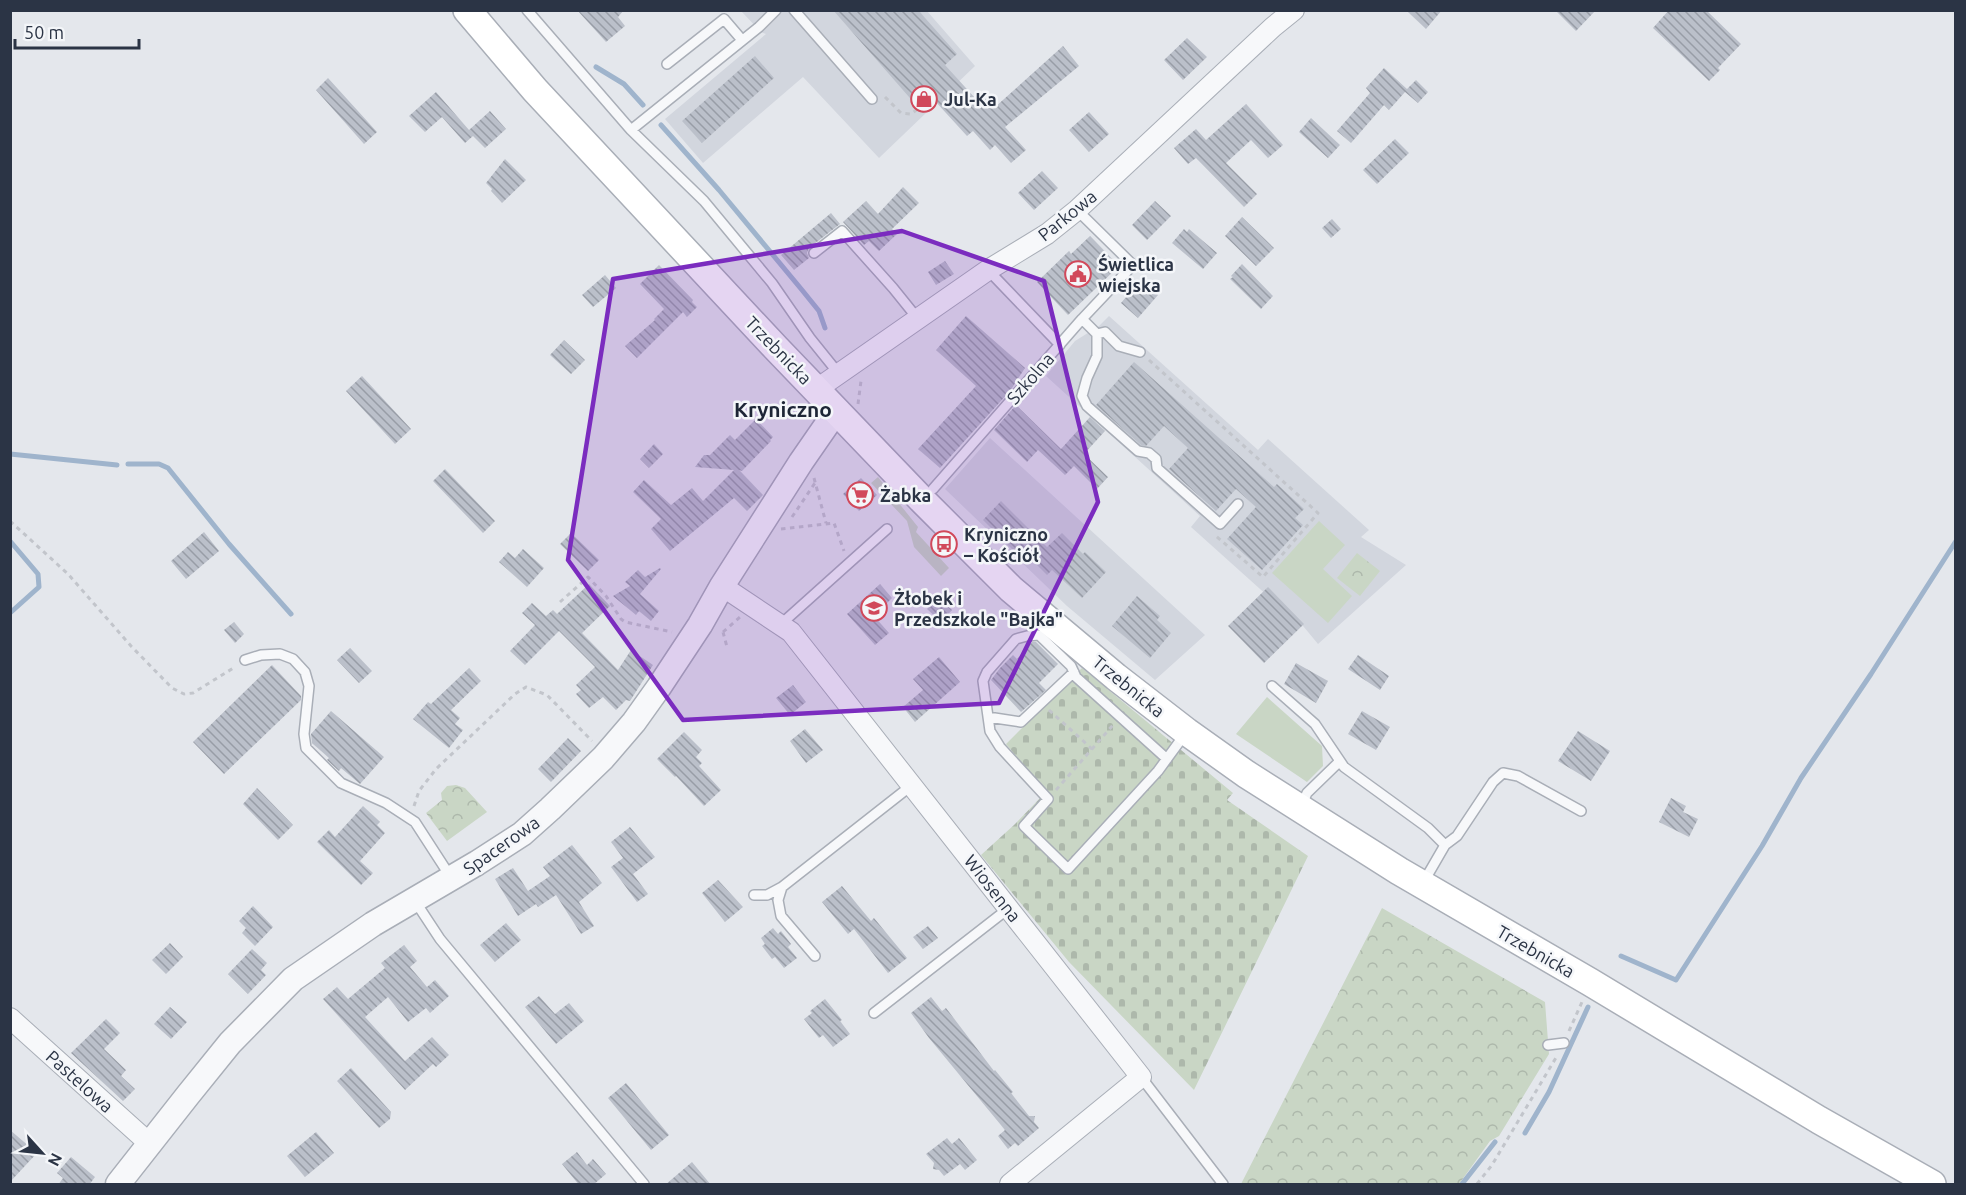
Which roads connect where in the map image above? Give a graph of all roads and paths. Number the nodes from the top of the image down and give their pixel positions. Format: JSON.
{"nodes":[{"id":1,"x":467,"y":10,"type":"edge"},
{"id":2,"x":527,"y":10,"type":"edge"},
{"id":3,"x":776,"y":10,"type":"edge"},
{"id":4,"x":795,"y":10,"type":"edge"},
{"id":5,"x":1294,"y":10,"type":"edge"},
{"id":6,"x":742,"y":40,"type":"junction"},
{"id":7,"x":667,"y":64,"type":"dead end"},
{"id":8,"x":884,"y":95,"type":"dead end"},
{"id":9,"x":872,"y":99,"type":"dead end"},
{"id":10,"x":919,"y":108,"type":"dead end"},
{"id":11,"x":631,"y":130,"type":"junction"},
{"id":12,"x":1077,"y":210,"type":"junction"},
{"id":13,"x":814,"y":253,"type":"dead end"},
{"id":14,"x":988,"y":270,"type":"junction"},
{"id":15,"x":918,"y":319,"type":"junction"},
{"id":16,"x":1082,"y":319,"type":"junction"},
{"id":17,"x":1098,"y":334,"type":"junction"},
{"id":18,"x":1060,"y":345,"type":"junction"},
{"id":19,"x":1140,"y":352,"type":"joint"},
{"id":20,"x":848,"y":374,"type":"junction"},
{"id":21,"x":817,"y":389,"type":"junction"},
{"id":22,"x":847,"y":411,"type":"junction"},
{"id":23,"x":813,"y":475,"type":"dead end"},
{"id":24,"x":815,"y":483,"type":"junction"},
{"id":25,"x":933,"y":489,"type":"dead end"},
{"id":26,"x":1238,"y":504,"type":"dead end"},
{"id":27,"x":10,"y":521,"type":"edge"},
{"id":28,"x":826,"y":523,"type":"junction"},
{"id":29,"x":1220,"y":524,"type":"junction"},
{"id":30,"x":784,"y":528,"type":"junction"},
{"id":31,"x":777,"y":529,"type":"dead end"},
{"id":32,"x":887,"y":529,"type":"dead end"},
{"id":33,"x":844,"y":552,"type":"dead end"},
{"id":34,"x":722,"y":586,"type":"junction"},
{"id":35,"x":560,"y":602,"type":"dead end"},
{"id":36,"x":746,"y":612,"type":"dead end"},
{"id":37,"x":780,"y":625,"type":"junction"},
{"id":38,"x":691,"y":639,"type":"junction"},
{"id":39,"x":727,"y":647,"type":"dead end"},
{"id":40,"x":245,"y":660,"type":"joint"},
{"id":41,"x":1074,"y":672,"type":"junction"},
{"id":42,"x":1272,"y":686,"type":"dead end"},
{"id":43,"x":1041,"y":703,"type":"junction"},
{"id":44,"x":988,"y":717,"type":"junction"},
{"id":45,"x":1120,"y":717,"type":"junction"},
{"id":46,"x":1187,"y":732,"type":"junction"},
{"id":47,"x":1092,"y":749,"type":"junction"},
{"id":48,"x":606,"y":755,"type":"junction"},
{"id":49,"x":1167,"y":759,"type":"junction"},
{"id":50,"x":1340,"y":761,"type":"junction"},
{"id":51,"x":912,"y":785,"type":"junction"},
{"id":52,"x":1048,"y":800,"type":"junction"},
{"id":53,"x":1300,"y":809,"type":"junction"},
{"id":54,"x":1581,"y":811,"type":"dead end"},
{"id":55,"x":415,"y":822,"type":"junction"},
{"id":56,"x":1445,"y":845,"type":"junction"},
{"id":57,"x":451,"y":879,"type":"junction"},
{"id":58,"x":1422,"y":885,"type":"junction"},
{"id":59,"x":782,"y":887,"type":"junction"},
{"id":60,"x":754,"y":895,"type":"dead end"},
{"id":61,"x":414,"y":899,"type":"junction"},
{"id":62,"x":1009,"y":908,"type":"junction"},
{"id":63,"x":815,"y":956,"type":"dead end"},
{"id":64,"x":1590,"y":982,"type":"junction"},
{"id":65,"x":874,"y":1013,"type":"dead end"},
{"id":66,"x":10,"y":1018,"type":"edge"},
{"id":67,"x":1564,"y":1043,"type":"junction"},
{"id":68,"x":1548,"y":1046,"type":"dead end"},
{"id":69,"x":1142,"y":1077,"type":"junction"},
{"id":70,"x":150,"y":1144,"type":"junction"},
{"id":71,"x":118,"y":1185,"type":"edge"},
{"id":72,"x":644,"y":1185,"type":"edge"},
{"id":73,"x":1010,"y":1185,"type":"edge"},
{"id":74,"x":1223,"y":1185,"type":"edge"},
{"id":75,"x":1477,"y":1185,"type":"edge"},
{"id":76,"x":1932,"y":1185,"type":"edge"}],
"edges":[{"from":1,"to":21,"type":"main road","name":"Trzebnicka"},
{"from":2,"to":11,"type":"lane"},
{"from":3,"to":6,"type":"lane"},
{"from":4,"to":9,"type":"lane"},
{"from":5,"to":12,"type":"street","name":"Parkowa"},
{"from":6,"to":7,"type":"lane"},
{"from":6,"to":11,"type":"lane"},
{"from":8,"to":10,"type":"path"},
{"from":11,"to":20,"type":"lane"},
{"from":12,"to":14,"type":"street","name":"Parkowa"},
{"from":12,"to":16,"type":"lane"},
{"from":13,"to":15,"type":"lane"},
{"from":14,"to":15,"type":"street","name":"Parkowa"},
{"from":14,"to":18,"type":"lane","name":"Szkolna"},
{"from":15,"to":20,"type":"street","name":"Parkowa"},
{"from":16,"to":17,"type":"lane"},
{"from":16,"to":18,"type":"lane"},
{"from":17,"to":19,"type":"lane"},
{"from":17,"to":29,"type":"lane"},
{"from":18,"to":25,"type":"lane","name":"Szkolna"},
{"from":19,"to":29,"type":"path"},
{"from":20,"to":21,"type":"street","name":"Parkowa"},
{"from":20,"to":22,"type":"path"},
{"from":21,"to":22,"type":"main road","name":"Trzebnicka"},
{"from":22,"to":34,"type":"street","name":"Spacerowa"},
{"from":22,"to":46,"type":"main road","name":"Trzebnicka"},
{"from":23,"to":24,"type":"path"},
{"from":24,"to":28,"type":"path"},
{"from":24,"to":30,"type":"path"},
{"from":26,"to":29,"type":"lane"},
{"from":27,"to":40,"type":"path"},
{"from":28,"to":30,"type":"path"},
{"from":28,"to":33,"type":"path"},
{"from":30,"to":31,"type":"path"},
{"from":32,"to":37,"type":"lane"},
{"from":34,"to":37,"type":"street","name":"Wiosenna"},
{"from":34,"to":38,"type":"street","name":"Spacerowa"},
{"from":35,"to":38,"type":"path"},
{"from":36,"to":39,"type":"path"},
{"from":37,"to":51,"type":"street","name":"Wiosenna"},
{"from":38,"to":48,"type":"street","name":"Spacerowa"},
{"from":40,"to":55,"type":"lane"},
{"from":41,"to":43,"type":"lane"},
{"from":41,"to":44,"type":"lane"},
{"from":41,"to":45,"type":"lane"},
{"from":42,"to":50,"type":"lane"},
{"from":43,"to":44,"type":"lane"},
{"from":43,"to":47,"type":"path"},
{"from":44,"to":52,"type":"lane"},
{"from":45,"to":47,"type":"path"},
{"from":45,"to":49,"type":"lane"},
{"from":46,"to":49,"type":"lane"},
{"from":46,"to":53,"type":"main road","name":"Trzebnicka"},
{"from":47,"to":52,"type":"path"},
{"from":48,"to":55,"type":"path"},
{"from":48,"to":57,"type":"street","name":"Spacerowa"},
{"from":49,"to":52,"type":"lane"},
{"from":50,"to":53,"type":"lane"},
{"from":50,"to":56,"type":"lane"},
{"from":51,"to":59,"type":"lane"},
{"from":51,"to":62,"type":"street","name":"Wiosenna"},
{"from":53,"to":58,"type":"main road","name":"Trzebnicka"},
{"from":54,"to":56,"type":"lane"},
{"from":55,"to":57,"type":"lane"},
{"from":56,"to":58,"type":"lane"},
{"from":57,"to":61,"type":"street","name":"Spacerowa"},
{"from":58,"to":64,"type":"main road","name":"Trzebnicka"},
{"from":59,"to":60,"type":"lane"},
{"from":59,"to":63,"type":"lane"},
{"from":61,"to":70,"type":"street","name":"Spacerowa"},
{"from":61,"to":72,"type":"lane"},
{"from":62,"to":65,"type":"lane"},
{"from":62,"to":69,"type":"street","name":"Wiosenna"},
{"from":64,"to":67,"type":"path"},
{"from":64,"to":76,"type":"main road","name":"Trzebnicka"},
{"from":66,"to":70,"type":"street","name":"Pastelowa"},
{"from":67,"to":68,"type":"lane"},
{"from":67,"to":75,"type":"path"},
{"from":69,"to":73,"type":"street"},
{"from":69,"to":74,"type":"lane"},
{"from":70,"to":71,"type":"street","name":"Spacerowa"}]}
